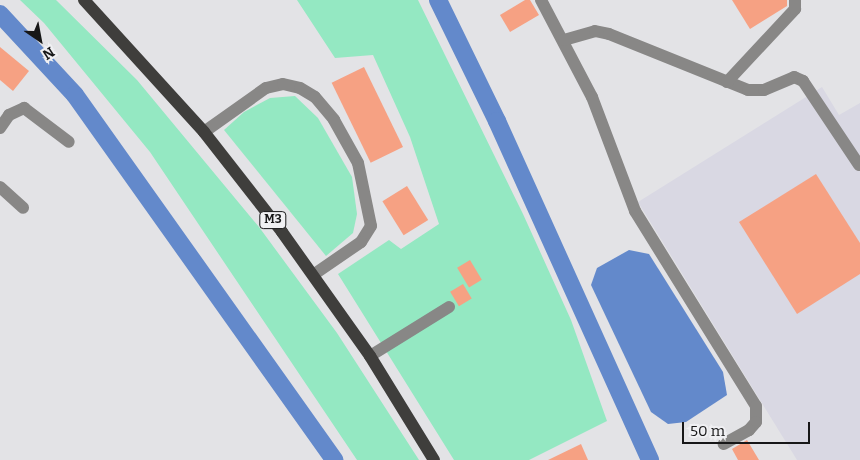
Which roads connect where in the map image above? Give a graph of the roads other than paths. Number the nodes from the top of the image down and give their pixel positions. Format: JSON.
{"nodes":[{"id":1,"x":84,"y":0,"type":"edge"},
{"id":2,"x":541,"y":0,"type":"edge"},
{"id":3,"x":795,"y":0,"type":"edge"},
{"id":4,"x":564,"y":40,"type":"junction"},
{"id":5,"x":727,"y":82,"type":"junction"},
{"id":6,"x":0,"y":128,"type":"edge"},
{"id":7,"x":204,"y":132,"type":"junction"},
{"id":8,"x":69,"y":142,"type":"dead end"},
{"id":9,"x":859,"y":165,"type":"edge"},
{"id":10,"x":0,"y":187,"type":"edge"},
{"id":11,"x":23,"y":208,"type":"dead end"},
{"id":12,"x":313,"y":275,"type":"junction"},
{"id":13,"x":448,"y":307,"type":"dead end"},
{"id":14,"x":370,"y":356,"type":"junction"},
{"id":15,"x":724,"y":444,"type":"dead end"},
{"id":16,"x":434,"y":460,"type":"edge"}],
"edges":[{"from":1,"to":7,"type":"main road","number":"M3"},
{"from":2,"to":4,"type":"lane"},
{"from":3,"to":5,"type":"lane"},
{"from":4,"to":5,"type":"lane"},
{"from":4,"to":15,"type":"lane"},
{"from":5,"to":9,"type":"lane"},
{"from":6,"to":8,"type":"lane"},
{"from":7,"to":12,"type":"main road","number":"M3"},
{"from":7,"to":12,"type":"lane"},
{"from":10,"to":11,"type":"lane"},
{"from":12,"to":14,"type":"main road","number":"M3"},
{"from":13,"to":14,"type":"lane"},
{"from":14,"to":16,"type":"main road","number":"M3"}]}
